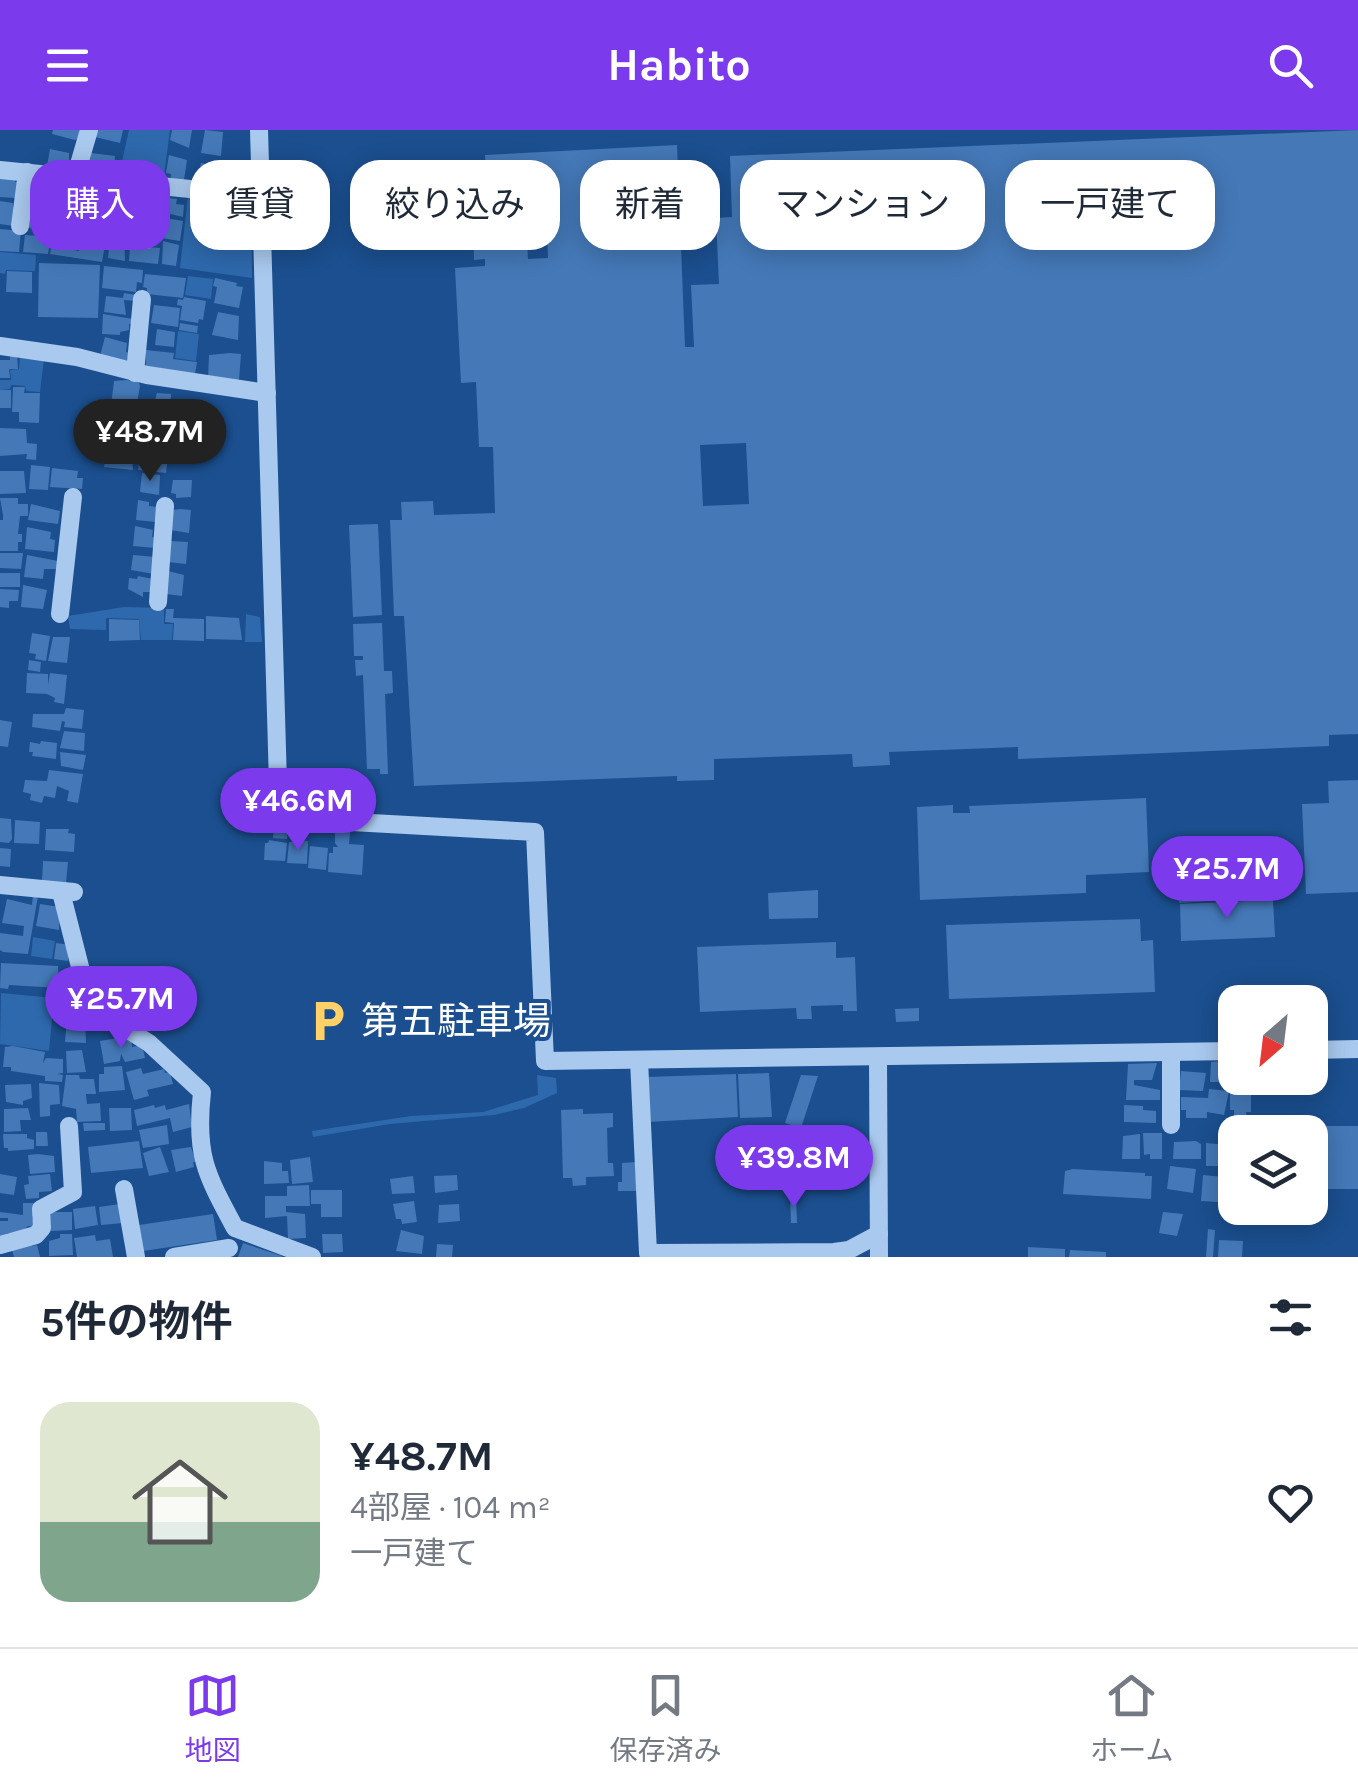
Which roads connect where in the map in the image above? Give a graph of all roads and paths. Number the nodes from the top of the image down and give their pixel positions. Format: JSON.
{"nodes":[{"id":1,"x":89,"y":130,"type":"edge"},
{"id":2,"x":260,"y":130,"type":"edge"},
{"id":3,"x":83,"y":160,"type":"edge"},
{"id":4,"x":260,"y":160,"type":"edge"},
{"id":5,"x":0,"y":170,"type":"edge"},
{"id":6,"x":26,"y":172,"type":"junction"},
{"id":7,"x":30,"y":173,"type":"edge"},
{"id":8,"x":20,"y":226,"type":"dead end"},
{"id":9,"x":262,"y":250,"type":"edge"},
{"id":10,"x":142,"y":299,"type":"dead end"},
{"id":11,"x":0,"y":346,"type":"edge"},
{"id":12,"x":135,"y":373,"type":"junction"},
{"id":13,"x":267,"y":393,"type":"junction"},
{"id":14,"x":74,"y":496,"type":"dead end"},
{"id":15,"x":165,"y":506,"type":"dead end"},
{"id":16,"x":158,"y":602,"type":"dead end"},
{"id":17,"x":60,"y":614,"type":"dead end"},
{"id":18,"x":0,"y":885,"type":"edge"},
{"id":19,"x":1358,"y":1049,"type":"edge"},
{"id":20,"x":1328,"y":1050,"type":"edge"},
{"id":21,"x":1218,"y":1051,"type":"edge"},
{"id":22,"x":1171,"y":1052,"type":"junction"},
{"id":23,"x":878,"y":1057,"type":"junction"},
{"id":24,"x":639,"y":1060,"type":"junction"},
{"id":25,"x":1171,"y":1125,"type":"dead end"},
{"id":26,"x":68,"y":1126,"type":"dead end"},
{"id":27,"x":124,"y":1189,"type":"dead end"},
{"id":28,"x":235,"y":1228,"type":"junction"},
{"id":29,"x":879,"y":1234,"type":"junction"},
{"id":30,"x":0,"y":1245,"type":"edge"},
{"id":31,"x":228,"y":1253,"type":"edge"},
{"id":32,"x":186,"y":1256,"type":"edge"},
{"id":33,"x":136,"y":1257,"type":"edge"},
{"id":34,"x":312,"y":1257,"type":"edge"},
{"id":35,"x":879,"y":1257,"type":"edge"}],
"edges":[{"from":1,"to":3,"type":"street"},
{"from":2,"to":4,"type":"street"},
{"from":5,"to":6,"type":"street"},
{"from":6,"to":7,"type":"street"},
{"from":6,"to":8,"type":"street"},
{"from":9,"to":13,"type":"street"},
{"from":10,"to":12,"type":"street"},
{"from":11,"to":12,"type":"street"},
{"from":12,"to":13,"type":"street"},
{"from":13,"to":24,"type":"street"},
{"from":14,"to":17,"type":"street"},
{"from":15,"to":16,"type":"street"},
{"from":18,"to":28,"type":"street"},
{"from":19,"to":20,"type":"street"},
{"from":21,"to":22,"type":"street"},
{"from":22,"to":23,"type":"street"},
{"from":22,"to":25,"type":"street"},
{"from":23,"to":24,"type":"street"},
{"from":23,"to":29,"type":"street"},
{"from":24,"to":29,"type":"street"},
{"from":26,"to":30,"type":"street"},
{"from":27,"to":33,"type":"street"},
{"from":28,"to":31,"type":"street"},
{"from":28,"to":34,"type":"street"},
{"from":29,"to":35,"type":"street"},
{"from":31,"to":32,"type":"street"}]}
